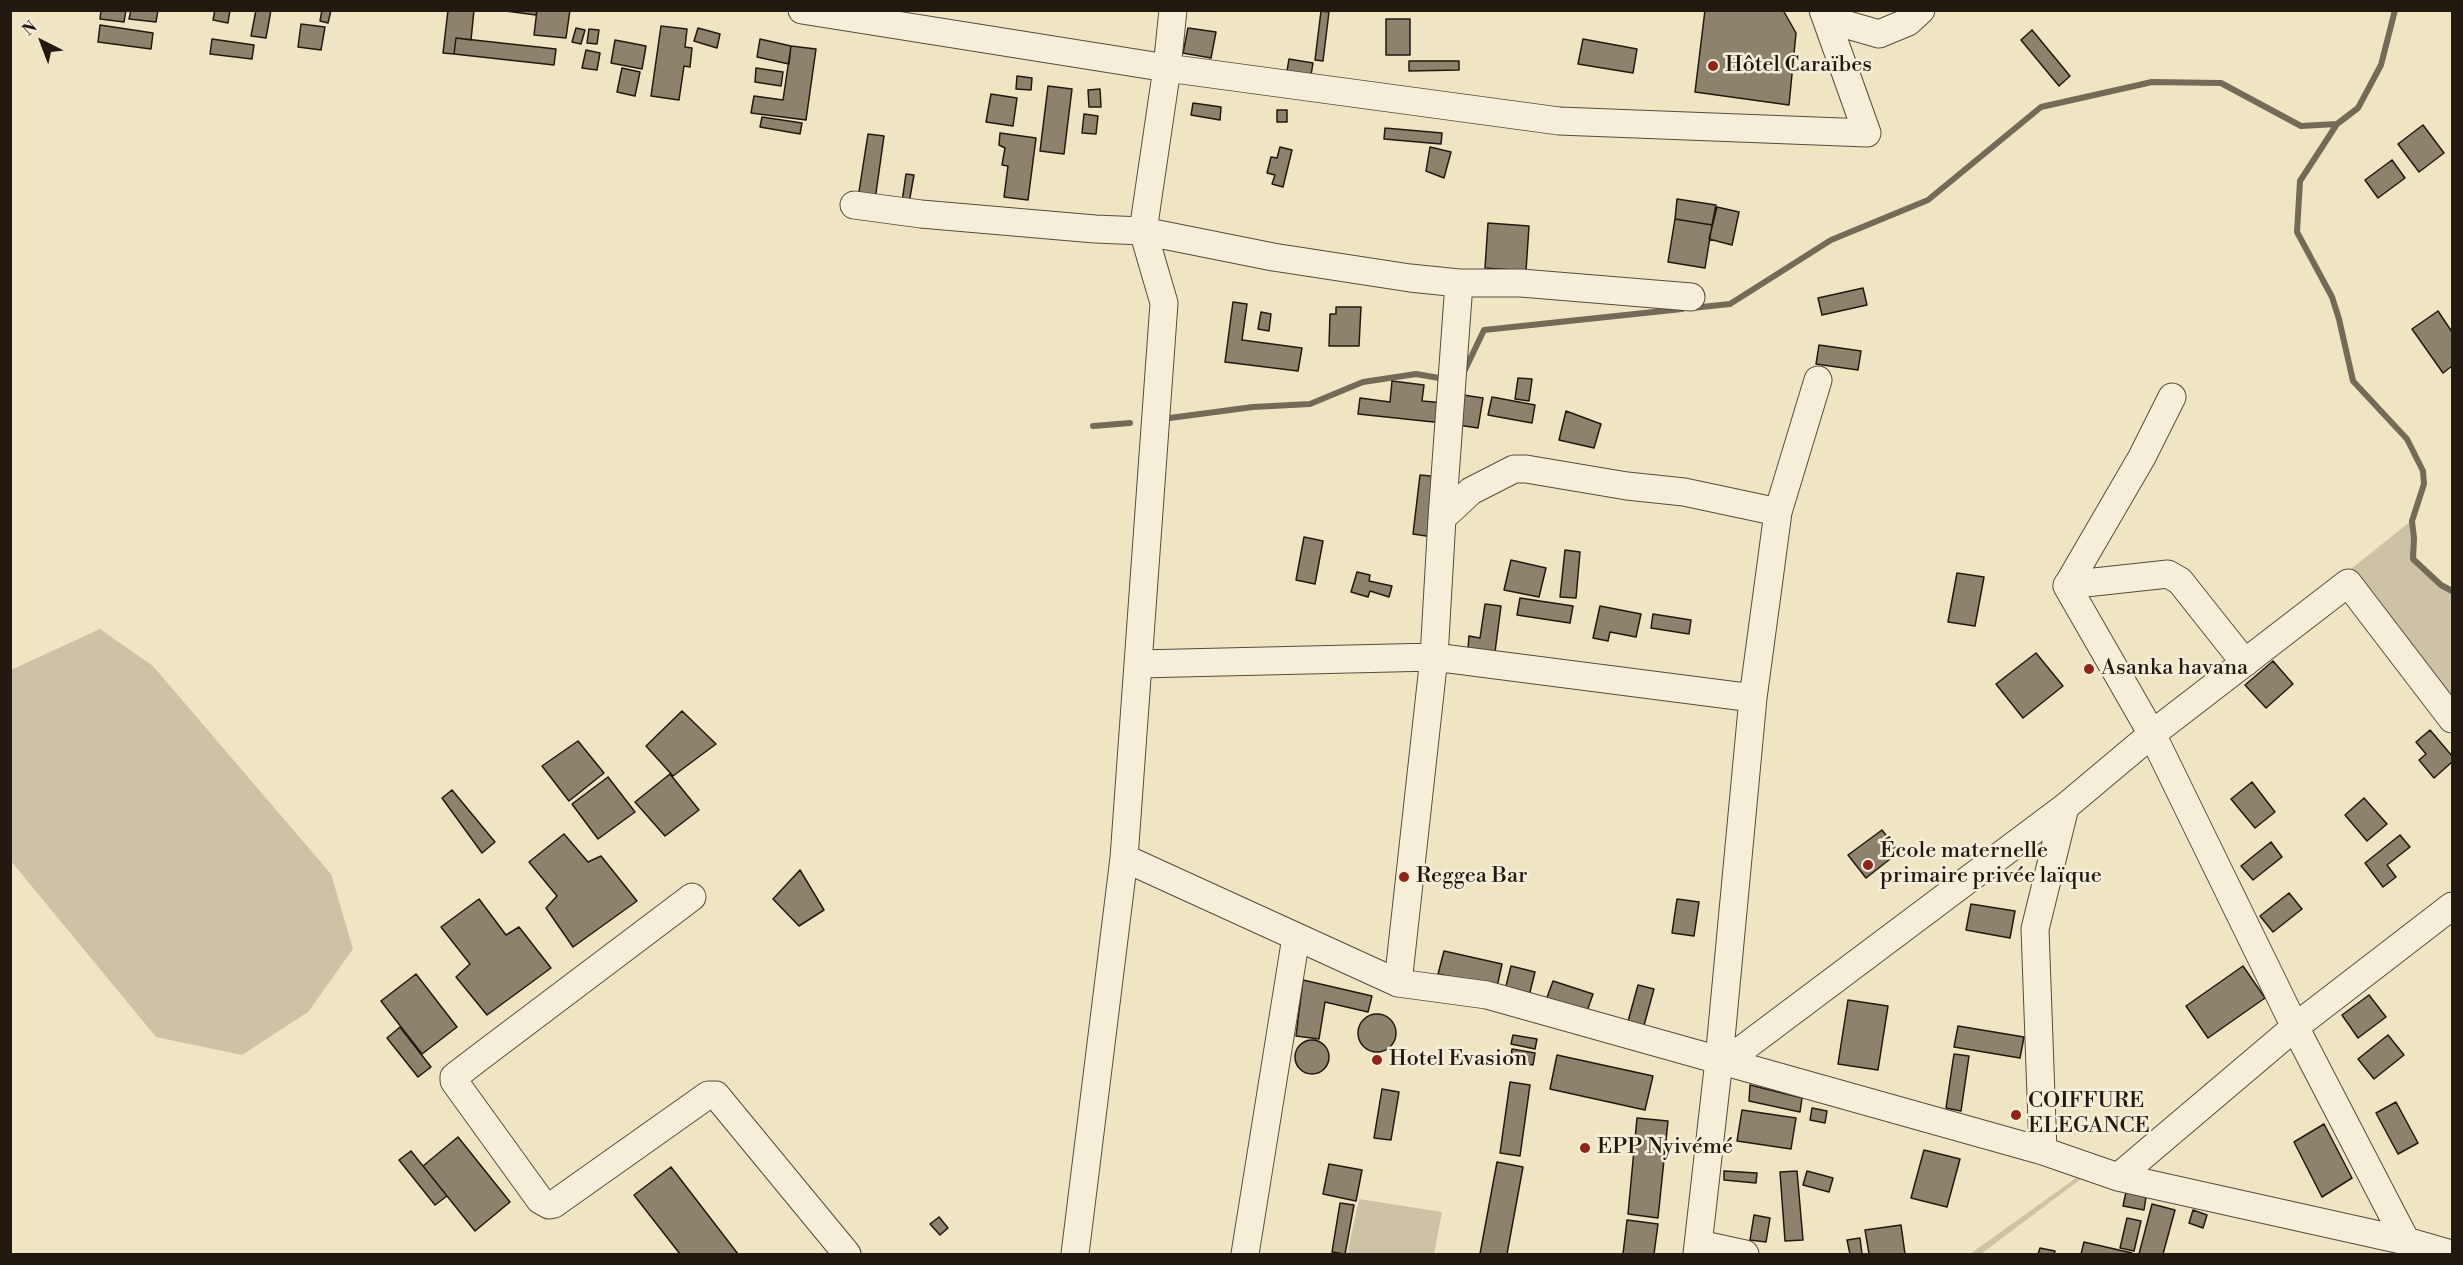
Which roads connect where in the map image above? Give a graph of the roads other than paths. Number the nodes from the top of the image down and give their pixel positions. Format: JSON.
{"nodes":[{"id":1,"x":802,"y":10,"type":"edge"},
{"id":2,"x":1173,"y":10,"type":"edge"},
{"id":3,"x":1922,"y":10,"type":"edge"},
{"id":4,"x":1825,"y":15,"type":"edge"},
{"id":5,"x":1167,"y":68,"type":"junction"},
{"id":6,"x":854,"y":205,"type":"dead end"},
{"id":7,"x":1143,"y":231,"type":"junction"},
{"id":8,"x":1459,"y":283,"type":"junction"},
{"id":9,"x":1691,"y":297,"type":"dead end"},
{"id":10,"x":1818,"y":380,"type":"dead end"},
{"id":11,"x":2172,"y":397,"type":"dead end"},
{"id":12,"x":1778,"y":512,"type":"junction"},
{"id":13,"x":1442,"y":518,"type":"junction"},
{"id":14,"x":2067,"y":585,"type":"junction"},
{"id":15,"x":1434,"y":657,"type":"junction"},
{"id":16,"x":2245,"y":663,"type":"junction"},
{"id":17,"x":1139,"y":664,"type":"junction"},
{"id":18,"x":1753,"y":698,"type":"junction"},
{"id":19,"x":2452,"y":719,"type":"edge"},
{"id":20,"x":2152,"y":734,"type":"junction"},
{"id":21,"x":2065,"y":807,"type":"junction"},
{"id":22,"x":1124,"y":858,"type":"junction"},
{"id":23,"x":692,"y":897,"type":"dead end"},
{"id":24,"x":2452,"y":906,"type":"edge"},
{"id":25,"x":1296,"y":937,"type":"junction"},
{"id":26,"x":1398,"y":983,"type":"junction"},
{"id":27,"x":2295,"y":1027,"type":"junction"},
{"id":28,"x":1722,"y":1061,"type":"junction"},
{"id":29,"x":2043,"y":1151,"type":"junction"},
{"id":30,"x":2118,"y":1177,"type":"junction"},
{"id":31,"x":2406,"y":1241,"type":"junction"},
{"id":32,"x":1698,"y":1249,"type":"edge"},
{"id":33,"x":847,"y":1254,"type":"edge"},
{"id":34,"x":1076,"y":1254,"type":"edge"},
{"id":35,"x":1245,"y":1254,"type":"edge"},
{"id":36,"x":1745,"y":1254,"type":"edge"},
{"id":37,"x":2451,"y":1254,"type":"edge"}],
"edges":[{"from":1,"to":5,"type":"street"},
{"from":2,"to":5,"type":"street"},
{"from":3,"to":4,"type":"street"},
{"from":4,"to":5,"type":"street"},
{"from":5,"to":7,"type":"street"},
{"from":6,"to":7,"type":"street"},
{"from":7,"to":8,"type":"street"},
{"from":7,"to":17,"type":"street"},
{"from":8,"to":9,"type":"street"},
{"from":8,"to":13,"type":"street"},
{"from":10,"to":12,"type":"street"},
{"from":11,"to":14,"type":"street"},
{"from":12,"to":13,"type":"street"},
{"from":12,"to":18,"type":"street"},
{"from":13,"to":15,"type":"street"},
{"from":14,"to":16,"type":"street"},
{"from":14,"to":20,"type":"street"},
{"from":15,"to":17,"type":"street"},
{"from":15,"to":18,"type":"street"},
{"from":15,"to":26,"type":"street"},
{"from":16,"to":19,"type":"street"},
{"from":16,"to":20,"type":"street"},
{"from":17,"to":22,"type":"street"},
{"from":18,"to":28,"type":"street"},
{"from":20,"to":21,"type":"street"},
{"from":20,"to":27,"type":"street"},
{"from":21,"to":28,"type":"street"},
{"from":21,"to":29,"type":"street"},
{"from":22,"to":25,"type":"street"},
{"from":22,"to":34,"type":"street"},
{"from":23,"to":33,"type":"street"},
{"from":24,"to":27,"type":"street"},
{"from":25,"to":26,"type":"street"},
{"from":25,"to":35,"type":"street"},
{"from":26,"to":28,"type":"street"},
{"from":27,"to":30,"type":"street"},
{"from":27,"to":31,"type":"street"},
{"from":28,"to":29,"type":"street"},
{"from":28,"to":32,"type":"street"},
{"from":29,"to":30,"type":"street"},
{"from":30,"to":31,"type":"street"},
{"from":31,"to":37,"type":"street"},
{"from":32,"to":36,"type":"street"}]}
